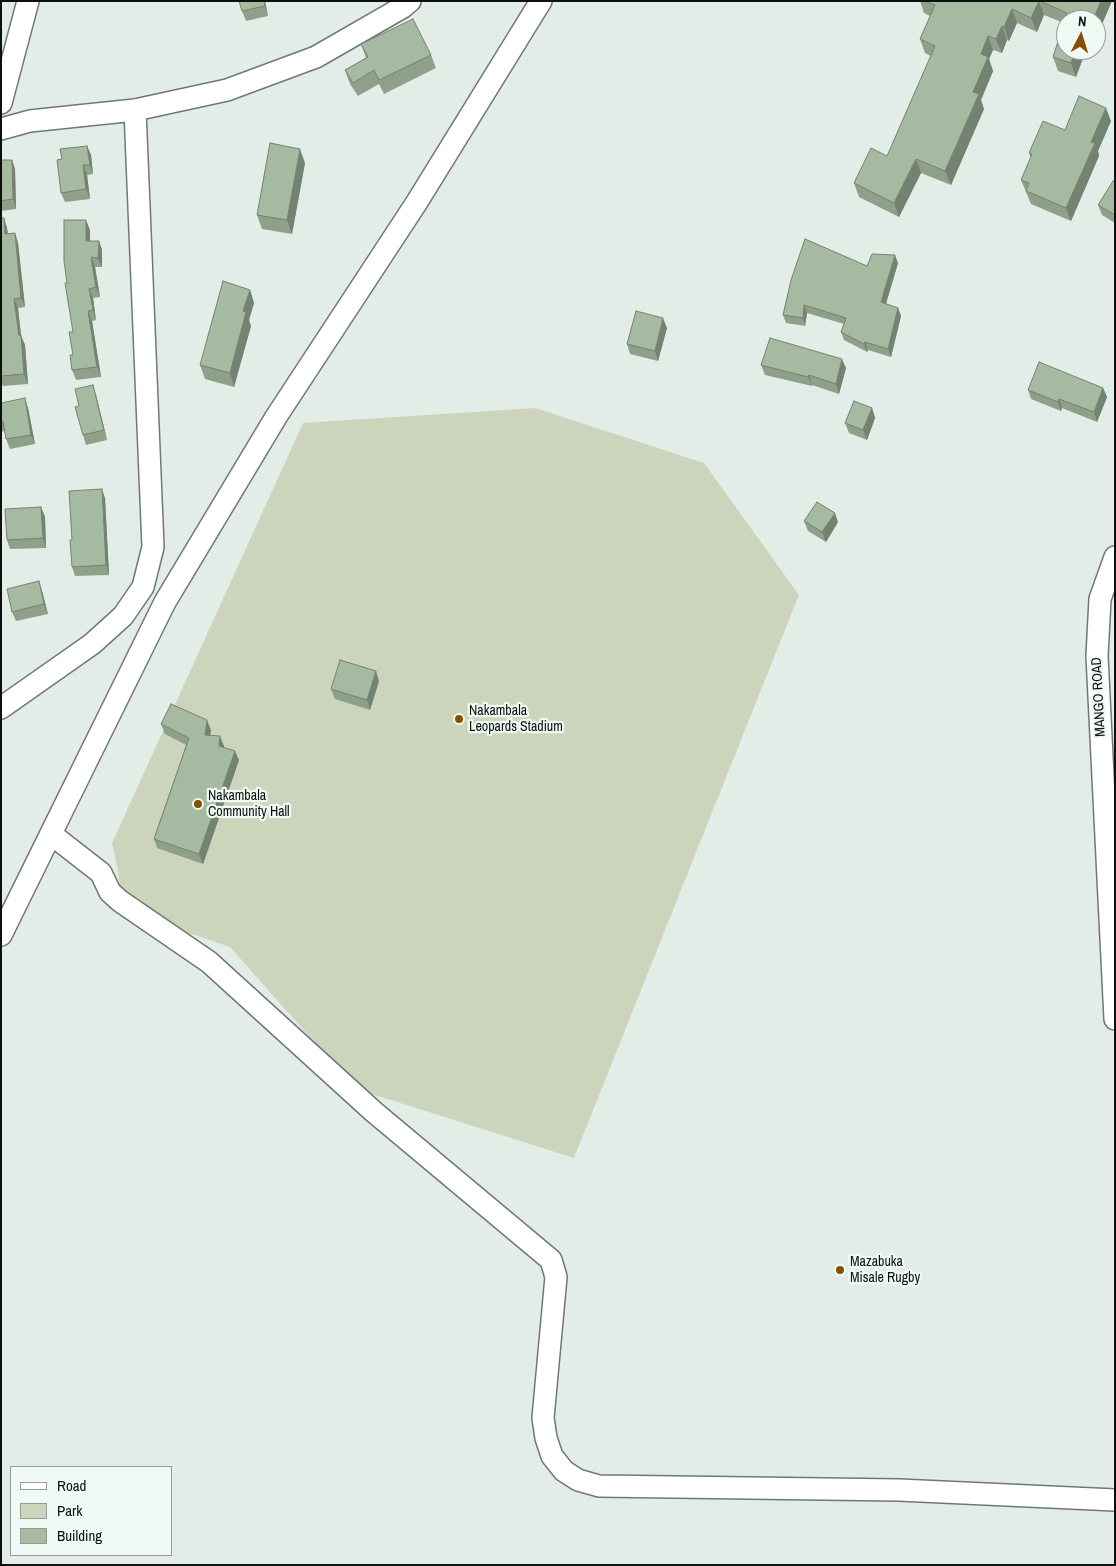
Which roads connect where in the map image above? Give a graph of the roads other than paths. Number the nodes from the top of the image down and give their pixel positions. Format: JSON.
{"nodes":[{"id":1,"x":28,"y":1,"type":"edge"},
{"id":2,"x":410,"y":1,"type":"edge"},
{"id":3,"x":541,"y":1,"type":"edge"},
{"id":4,"x":1,"y":103,"type":"edge"},
{"id":5,"x":135,"y":110,"type":"junction"},
{"id":6,"x":1,"y":129,"type":"edge"},
{"id":7,"x":1115,"y":557,"type":"edge"},
{"id":8,"x":144,"y":587,"type":"junction"},
{"id":9,"x":1100,"y":599,"type":"junction"},
{"id":10,"x":165,"y":602,"type":"junction"},
{"id":11,"x":1115,"y":614,"type":"edge"},
{"id":12,"x":1,"y":708,"type":"edge"},
{"id":13,"x":51,"y":834,"type":"junction"},
{"id":14,"x":1,"y":935,"type":"edge"},
{"id":15,"x":1115,"y":1019,"type":"edge"},
{"id":16,"x":1115,"y":1500,"type":"edge"}],
"edges":[{"from":1,"to":4,"type":"street"},
{"from":2,"to":5,"type":"street"},
{"from":3,"to":10,"type":"street"},
{"from":5,"to":6,"type":"street"},
{"from":5,"to":8,"type":"street"},
{"from":7,"to":9,"type":"street","name":"MANGO ROAD"},
{"from":8,"to":10,"type":"street"},
{"from":8,"to":12,"type":"street"},
{"from":9,"to":11,"type":"street"},
{"from":9,"to":15,"type":"street","name":"MANGO ROAD"},
{"from":10,"to":13,"type":"street"},
{"from":13,"to":14,"type":"street"},
{"from":13,"to":16,"type":"street"}]}
